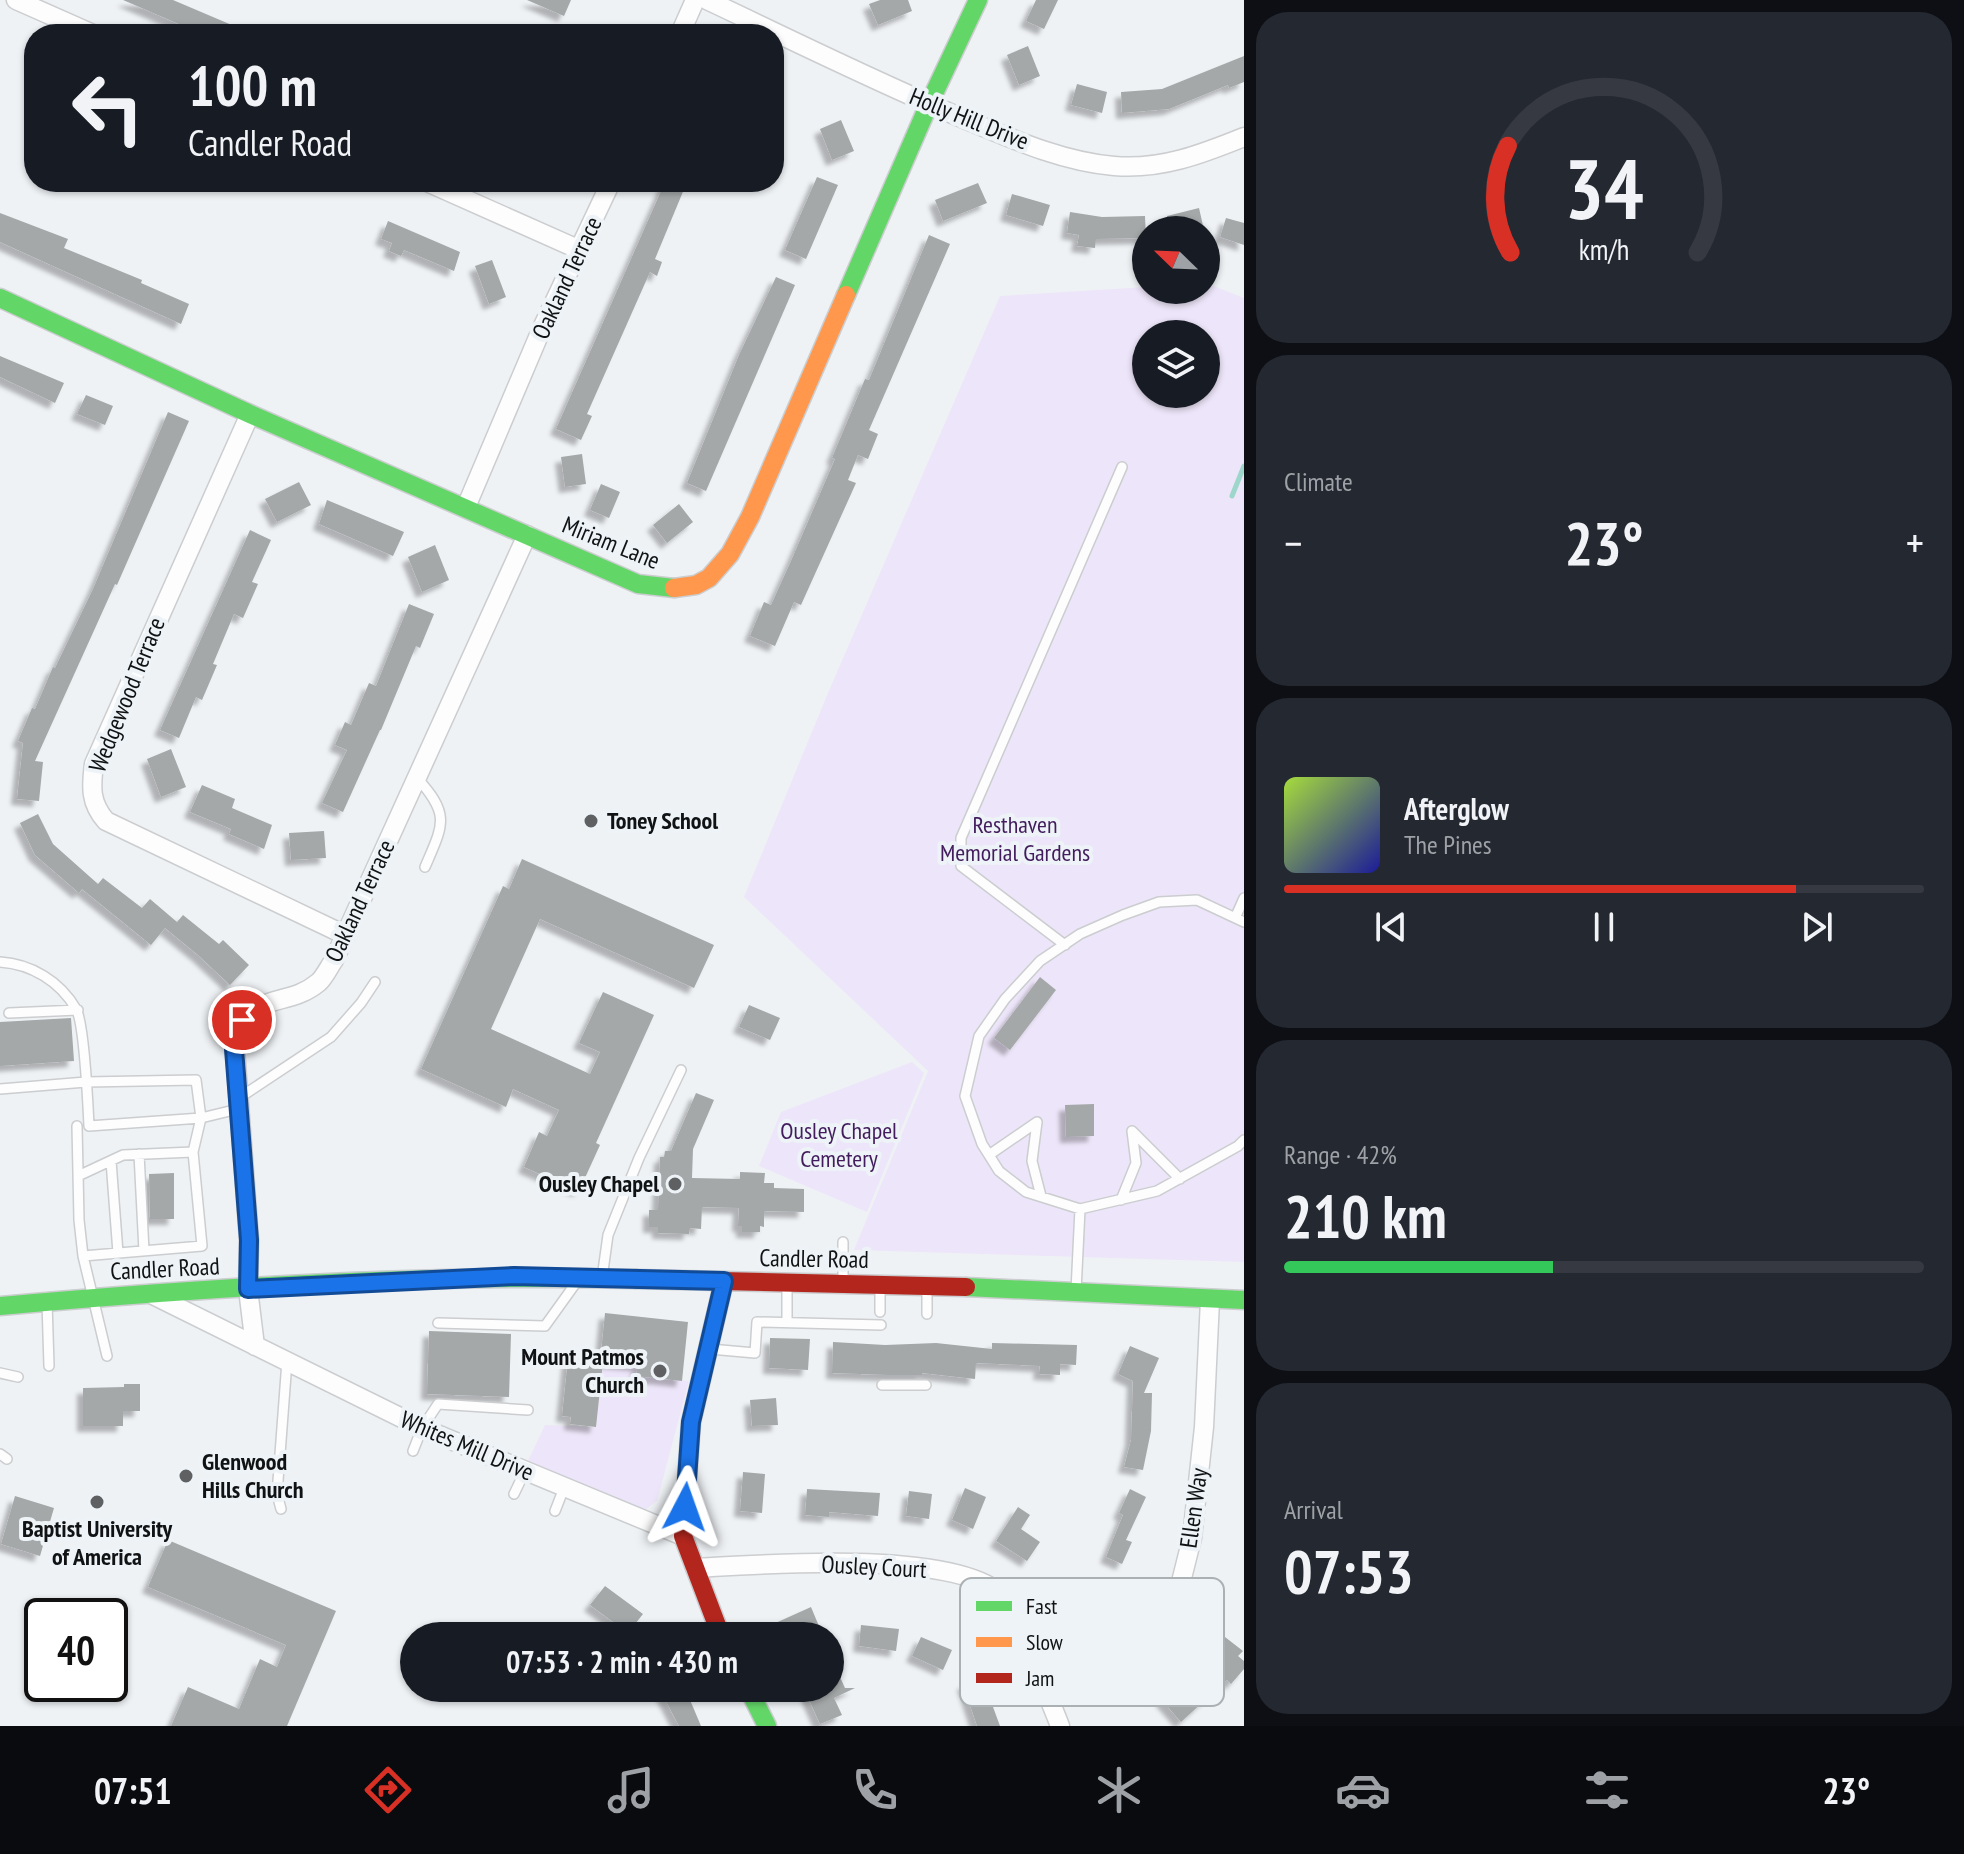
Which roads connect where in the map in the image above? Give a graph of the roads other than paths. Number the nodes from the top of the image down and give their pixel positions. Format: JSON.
{"nodes":[{"id":1,"x":16,"y":0,"type":"edge"},
{"id":2,"x":695,"y":0,"type":"edge"},
{"id":3,"x":707,"y":0,"type":"edge"},
{"id":4,"x":978,"y":0,"type":"edge"},
{"id":5,"x":70,"y":24,"type":"edge"},
{"id":6,"x":684,"y":24,"type":"edge"},
{"id":7,"x":758,"y":24,"type":"edge"},
{"id":8,"x":784,"y":36,"type":"edge"},
{"id":9,"x":929,"y":104,"type":"junction"},
{"id":10,"x":1244,"y":137,"type":"edge"},
{"id":11,"x":450,"y":192,"type":"edge"},
{"id":12,"x":606,"y":192,"type":"edge"},
{"id":13,"x":580,"y":250,"type":"junction"},
{"id":14,"x":0,"y":298,"type":"edge"},
{"id":15,"x":250,"y":414,"type":"junction"},
{"id":16,"x":1122,"y":467,"type":"dead end"},
{"id":17,"x":466,"y":507,"type":"junction"},
{"id":18,"x":527,"y":535,"type":"junction"},
{"id":19,"x":417,"y":778,"type":"junction"},
{"id":20,"x":425,"y":867,"type":"dead end"},
{"id":21,"x":1244,"y":898,"type":"edge"},
{"id":22,"x":1240,"y":919,"type":"edge"},
{"id":23,"x":345,"y":935,"type":"junction"},
{"id":24,"x":1065,"y":945,"type":"junction"},
{"id":25,"x":0,"y":962,"type":"edge"},
{"id":26,"x":375,"y":982,"type":"dead end"},
{"id":27,"x":78,"y":1010,"type":"junction"},
{"id":28,"x":9,"y":1013,"type":"dead end"},
{"id":29,"x":681,"y":1070,"type":"dead end"},
{"id":30,"x":86,"y":1082,"type":"junction"},
{"id":31,"x":0,"y":1089,"type":"edge"},
{"id":32,"x":238,"y":1104,"type":"junction"},
{"id":33,"x":201,"y":1118,"type":"junction"},
{"id":34,"x":77,"y":1126,"type":"dead end"},
{"id":35,"x":1244,"y":1140,"type":"edge"},
{"id":36,"x":193,"y":1152,"type":"junction"},
{"id":37,"x":139,"y":1154,"type":"junction"},
{"id":38,"x":989,"y":1155,"type":"junction"},
{"id":39,"x":111,"y":1161,"type":"junction"},
{"id":40,"x":78,"y":1176,"type":"junction"},
{"id":41,"x":1180,"y":1179,"type":"junction"},
{"id":42,"x":1041,"y":1196,"type":"junction"},
{"id":43,"x":1121,"y":1200,"type":"junction"},
{"id":44,"x":1080,"y":1209,"type":"junction"},
{"id":45,"x":843,"y":1242,"type":"dead end"},
{"id":46,"x":144,"y":1251,"type":"junction"},
{"id":47,"x":118,"y":1253,"type":"junction"},
{"id":48,"x":83,"y":1256,"type":"junction"},
{"id":49,"x":580,"y":1278,"type":"junction"},
{"id":50,"x":602,"y":1278,"type":"junction"},
{"id":51,"x":724,"y":1281,"type":"junction"},
{"id":52,"x":787,"y":1283,"type":"junction"},
{"id":53,"x":843,"y":1284,"type":"junction"},
{"id":54,"x":880,"y":1285,"type":"junction"},
{"id":55,"x":927,"y":1286,"type":"junction"},
{"id":56,"x":248,"y":1289,"type":"junction"},
{"id":57,"x":1076,"y":1291,"type":"junction"},
{"id":58,"x":148,"y":1293,"type":"junction"},
{"id":59,"x":92,"y":1298,"type":"junction"},
{"id":60,"x":1210,"y":1300,"type":"junction"},
{"id":61,"x":1244,"y":1300,"type":"edge"},
{"id":62,"x":47,"y":1302,"type":"junction"},
{"id":63,"x":1,"y":1309,"type":"edge"},
{"id":64,"x":880,"y":1312,"type":"dead end"},
{"id":65,"x":927,"y":1314,"type":"dead end"},
{"id":66,"x":787,"y":1322,"type":"junction"},
{"id":67,"x":438,"y":1323,"type":"dead end"},
{"id":68,"x":881,"y":1325,"type":"dead end"},
{"id":69,"x":255,"y":1346,"type":"junction"},
{"id":70,"x":707,"y":1349,"type":"junction"},
{"id":71,"x":107,"y":1356,"type":"dead end"},
{"id":72,"x":287,"y":1361,"type":"junction"},
{"id":73,"x":49,"y":1366,"type":"dead end"},
{"id":74,"x":0,"y":1373,"type":"edge"},
{"id":75,"x":18,"y":1377,"type":"dead end"},
{"id":76,"x":882,"y":1385,"type":"dead end"},
{"id":77,"x":926,"y":1385,"type":"dead end"},
{"id":78,"x":528,"y":1410,"type":"dead end"},
{"id":79,"x":422,"y":1428,"type":"junction"},
{"id":80,"x":413,"y":1451,"type":"dead end"},
{"id":81,"x":525,"y":1471,"type":"junction"},
{"id":82,"x":564,"y":1488,"type":"junction"},
{"id":83,"x":514,"y":1494,"type":"dead end"},
{"id":84,"x":281,"y":1509,"type":"dead end"},
{"id":85,"x":555,"y":1511,"type":"dead end"},
{"id":86,"x":683,"y":1536,"type":"junction"},
{"id":87,"x":695,"y":1568,"type":"junction"},
{"id":88,"x":967,"y":1578,"type":"edge"},
{"id":89,"x":1182,"y":1578,"type":"edge"},
{"id":90,"x":716,"y":1622,"type":"edge"},
{"id":91,"x":755,"y":1702,"type":"edge"},
{"id":92,"x":1052,"y":1706,"type":"edge"},
{"id":93,"x":767,"y":1726,"type":"edge"},
{"id":94,"x":1060,"y":1726,"type":"edge"}],
"edges":[{"from":1,"to":5,"type":"street"},
{"from":2,"to":6,"type":"street"},
{"from":3,"to":7,"type":"street","name":"Holly Hill Drive"},
{"from":4,"to":9,"type":"street","name":"Miriam Lane"},
{"from":8,"to":9,"type":"street","name":"Holly Hill Drive"},
{"from":9,"to":10,"type":"street","name":"Holly Hill Drive"},
{"from":9,"to":18,"type":"street","name":"Miriam Lane"},
{"from":11,"to":13,"type":"street"},
{"from":12,"to":13,"type":"street","name":"Oakland Terrace"},
{"from":13,"to":17,"type":"street","name":"Oakland Terrace"},
{"from":14,"to":15,"type":"street","name":"Miriam Lane"},
{"from":15,"to":17,"type":"street","name":"Miriam Lane"},
{"from":15,"to":23,"type":"street","name":"Wedgewood Terrace"},
{"from":16,"to":24,"type":"lane"},
{"from":17,"to":18,"type":"street","name":"Miriam Lane"},
{"from":18,"to":19,"type":"street","name":"Oakland Terrace"},
{"from":19,"to":20,"type":"lane"},
{"from":19,"to":23,"type":"street","name":"Oakland Terrace"},
{"from":21,"to":22,"type":"lane"},
{"from":22,"to":24,"type":"lane"},
{"from":23,"to":32,"type":"street","name":"Oakland Terrace"},
{"from":24,"to":38,"type":"lane"},
{"from":25,"to":27,"type":"lane"},
{"from":26,"to":32,"type":"lane"},
{"from":27,"to":28,"type":"lane"},
{"from":27,"to":30,"type":"lane"},
{"from":29,"to":50,"type":"lane"},
{"from":30,"to":31,"type":"lane"},
{"from":30,"to":33,"type":"lane"},
{"from":30,"to":33,"type":"lane"},
{"from":32,"to":33,"type":"lane"},
{"from":32,"to":56,"type":"street","name":"Oakland Terrace"},
{"from":33,"to":36,"type":"lane"},
{"from":34,"to":40,"type":"lane"},
{"from":35,"to":41,"type":"lane"},
{"from":36,"to":37,"type":"lane"},
{"from":36,"to":46,"type":"lane"},
{"from":37,"to":39,"type":"lane"},
{"from":37,"to":46,"type":"lane"},
{"from":38,"to":42,"type":"lane"},
{"from":38,"to":42,"type":"lane"},
{"from":39,"to":40,"type":"lane"},
{"from":39,"to":47,"type":"lane"},
{"from":40,"to":48,"type":"lane"},
{"from":41,"to":43,"type":"lane"},
{"from":41,"to":43,"type":"lane"},
{"from":42,"to":44,"type":"lane"},
{"from":43,"to":44,"type":"lane"},
{"from":44,"to":57,"type":"lane"},
{"from":45,"to":53,"type":"lane"},
{"from":46,"to":47,"type":"lane"},
{"from":47,"to":48,"type":"lane"},
{"from":48,"to":59,"type":"lane"},
{"from":49,"to":50,"type":"street","name":"Candler Road"},
{"from":49,"to":56,"type":"street","name":"Candler Road"},
{"from":49,"to":67,"type":"lane"},
{"from":50,"to":51,"type":"street","name":"Candler Road"},
{"from":51,"to":52,"type":"street","name":"Candler Road"},
{"from":51,"to":70,"type":"street"},
{"from":52,"to":53,"type":"street","name":"Candler Road"},
{"from":52,"to":66,"type":"lane"},
{"from":53,"to":54,"type":"street","name":"Candler Road"},
{"from":54,"to":55,"type":"street","name":"Candler Road"},
{"from":54,"to":64,"type":"lane"},
{"from":55,"to":57,"type":"street","name":"Candler Road"},
{"from":55,"to":65,"type":"lane"},
{"from":56,"to":58,"type":"street","name":"Candler Road"},
{"from":56,"to":69,"type":"street"},
{"from":57,"to":60,"type":"street","name":"Candler Road"},
{"from":58,"to":59,"type":"street","name":"Candler Road"},
{"from":58,"to":69,"type":"street","name":"Whites Mill Drive"},
{"from":59,"to":62,"type":"street","name":"Candler Road"},
{"from":59,"to":71,"type":"lane"},
{"from":60,"to":61,"type":"street","name":"Candler Road"},
{"from":60,"to":89,"type":"street","name":"Ellen Way"},
{"from":62,"to":63,"type":"street","name":"Candler Road"},
{"from":62,"to":73,"type":"lane"},
{"from":66,"to":68,"type":"lane"},
{"from":66,"to":70,"type":"lane"},
{"from":69,"to":72,"type":"street","name":"Whites Mill Drive"},
{"from":70,"to":86,"type":"street"},
{"from":72,"to":79,"type":"street","name":"Whites Mill Drive"},
{"from":72,"to":84,"type":"lane"},
{"from":74,"to":75,"type":"lane"},
{"from":76,"to":77,"type":"lane"},
{"from":78,"to":79,"type":"lane"},
{"from":79,"to":80,"type":"lane"},
{"from":79,"to":81,"type":"street","name":"Whites Mill Drive"},
{"from":81,"to":82,"type":"street","name":"Whites Mill Drive"},
{"from":81,"to":83,"type":"lane"},
{"from":82,"to":85,"type":"lane"},
{"from":82,"to":86,"type":"street","name":"Whites Mill Drive"},
{"from":86,"to":87,"type":"street"},
{"from":87,"to":88,"type":"street","name":"Ousley Court"},
{"from":87,"to":90,"type":"street"},
{"from":91,"to":93,"type":"street"},
{"from":92,"to":94,"type":"street","name":"Ousley Court"}]}
